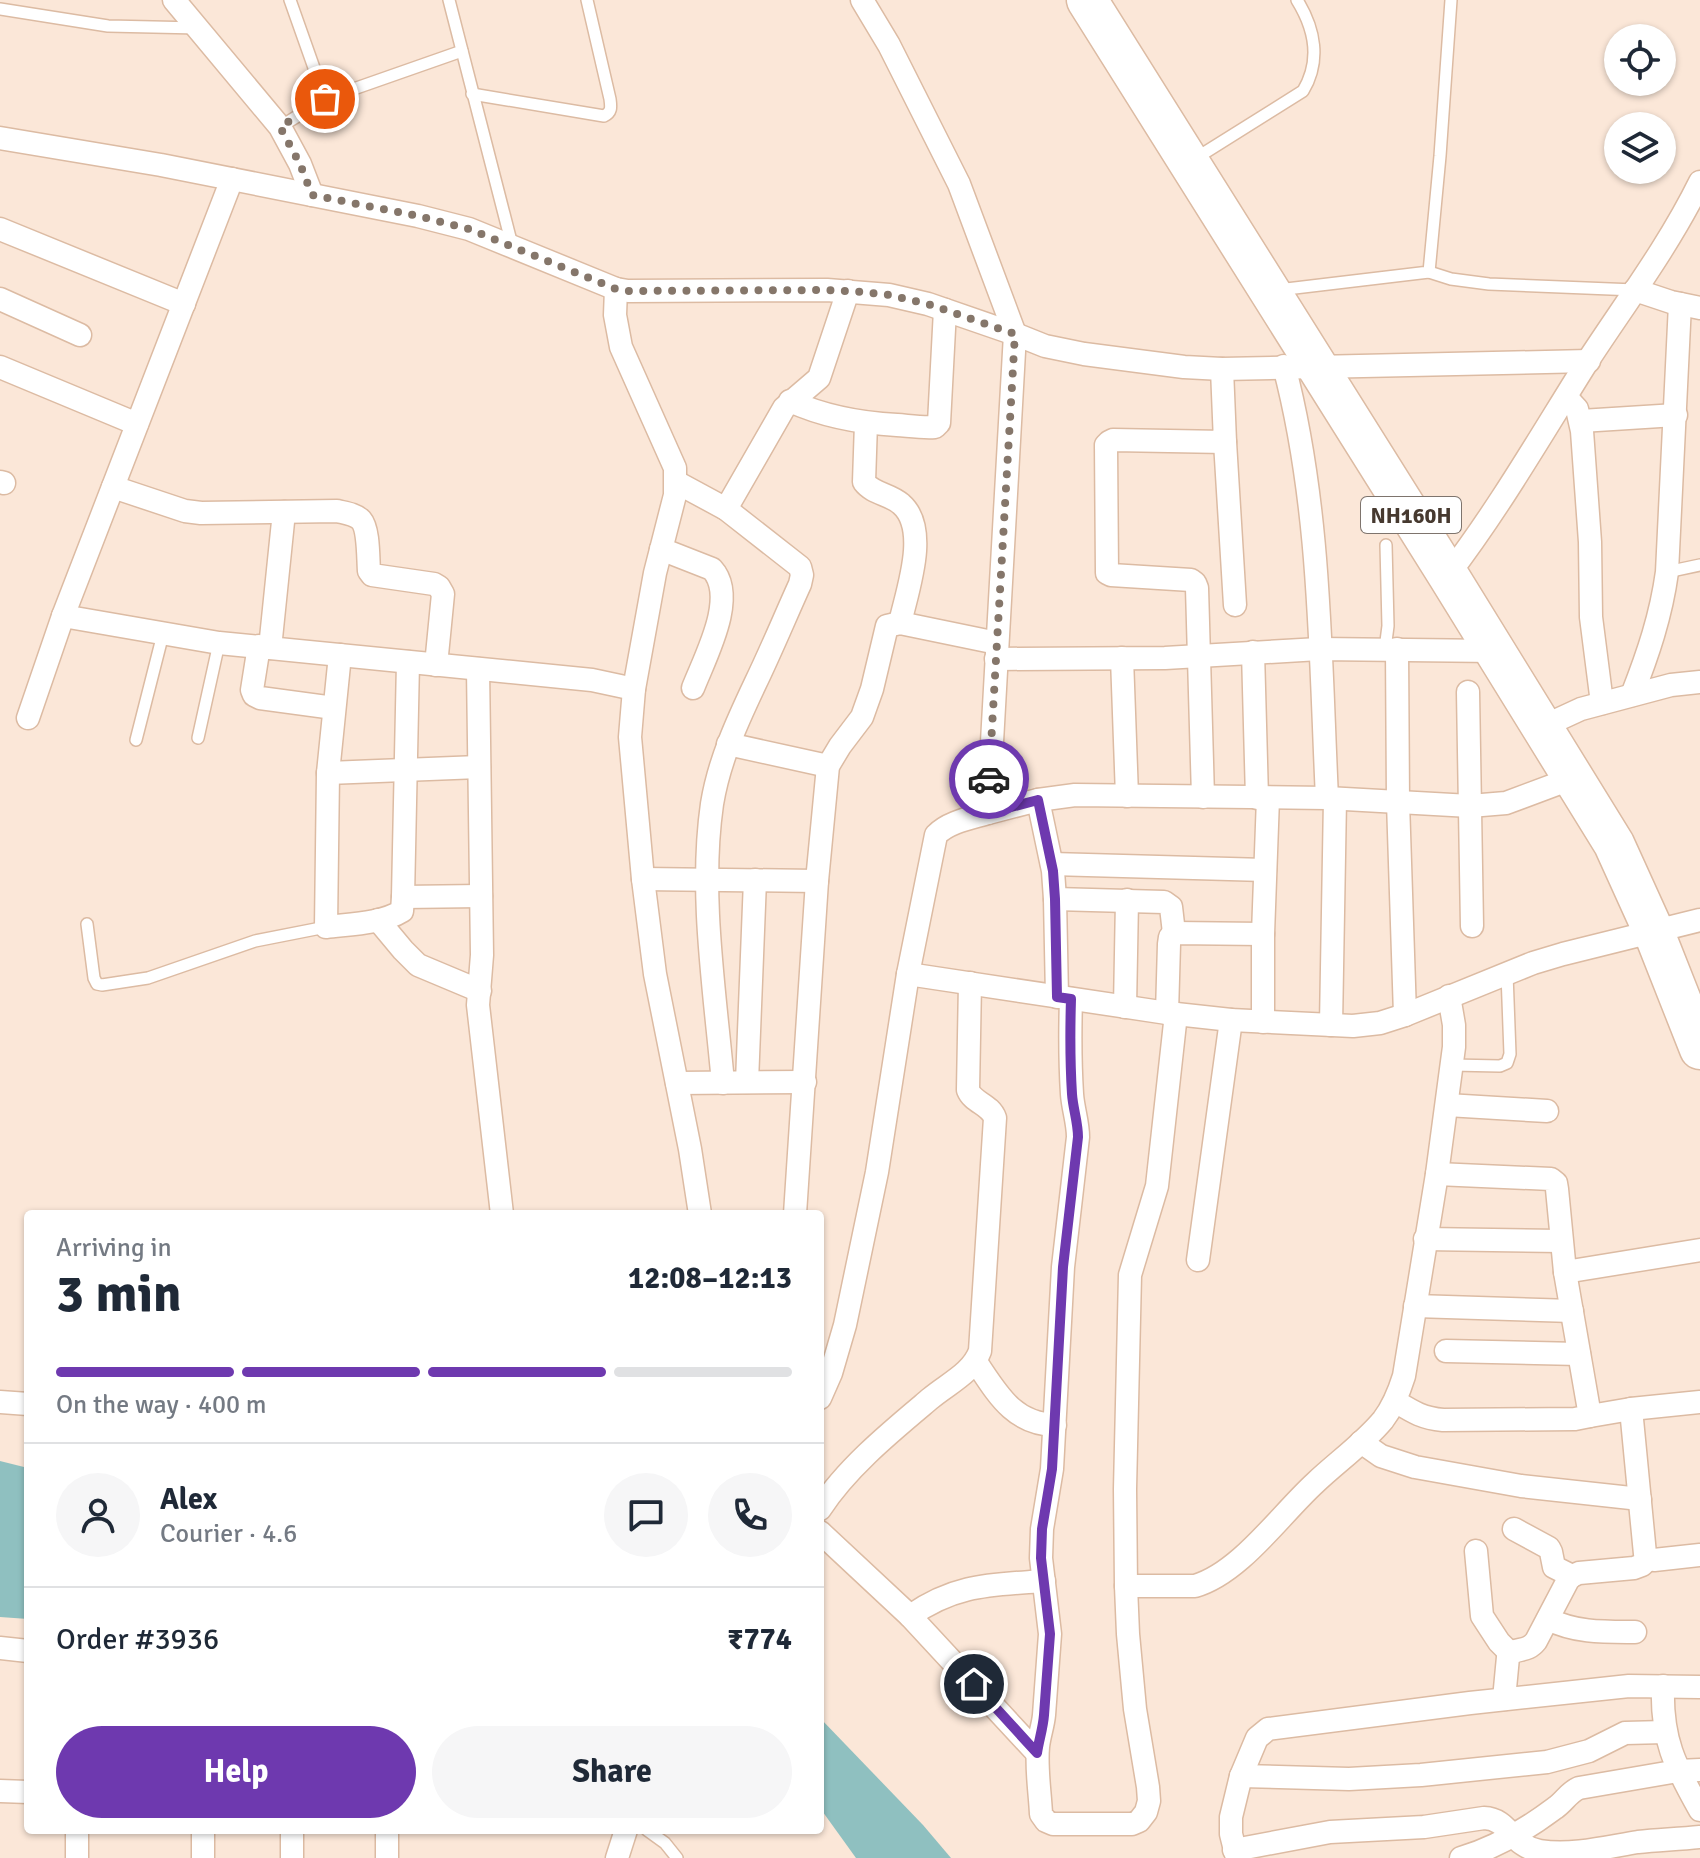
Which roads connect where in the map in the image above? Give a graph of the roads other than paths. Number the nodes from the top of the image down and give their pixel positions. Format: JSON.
{"nodes":[{"id":1,"x":174,"y":0,"type":"edge"},
{"id":2,"x":290,"y":0,"type":"edge"},
{"id":3,"x":449,"y":0,"type":"edge"},
{"id":4,"x":587,"y":0,"type":"edge"},
{"id":5,"x":862,"y":0,"type":"edge"},
{"id":6,"x":1087,"y":0,"type":"edge"},
{"id":7,"x":1297,"y":0,"type":"edge"},
{"id":8,"x":1451,"y":0,"type":"edge"},
{"id":9,"x":0,"y":9,"type":"edge"},
{"id":10,"x":198,"y":28,"type":"junction"},
{"id":11,"x":462,"y":51,"type":"junction"},
{"id":12,"x":472,"y":94,"type":"junction"},
{"id":13,"x":325,"y":99,"type":"junction"},
{"id":14,"x":280,"y":127,"type":"junction"},
{"id":15,"x":0,"y":138,"type":"edge"},
{"id":16,"x":1189,"y":162,"type":"junction"},
{"id":17,"x":232,"y":179,"type":"junction"},
{"id":18,"x":1700,"y":182,"type":"edge"},
{"id":19,"x":312,"y":195,"type":"junction"},
{"id":20,"x":0,"y":229,"type":"edge"},
{"id":21,"x":512,"y":245,"type":"junction"},
{"id":22,"x":1429,"y":272,"type":"junction"},
{"id":23,"x":616,"y":289,"type":"junction"},
{"id":24,"x":1635,"y":290,"type":"junction"},
{"id":25,"x":848,"y":291,"type":"junction"},
{"id":26,"x":1270,"y":291,"type":"junction"},
{"id":27,"x":0,"y":299,"type":"edge"},
{"id":28,"x":184,"y":304,"type":"junction"},
{"id":29,"x":1690,"y":306,"type":"edge"},
{"id":30,"x":945,"y":310,"type":"junction"},
{"id":31,"x":1015,"y":334,"type":"junction"},
{"id":32,"x":80,"y":335,"type":"dead end"},
{"id":33,"x":1589,"y":361,"type":"junction"},
{"id":34,"x":1300,"y":366,"type":"junction"},
{"id":35,"x":0,"y":367,"type":"edge"},
{"id":36,"x":1222,"y":369,"type":"junction"},
{"id":37,"x":1566,"y":397,"type":"junction"},
{"id":38,"x":790,"y":401,"type":"junction"},
{"id":39,"x":1676,"y":415,"type":"junction"},
{"id":40,"x":1581,"y":421,"type":"junction"},
{"id":41,"x":866,"y":423,"type":"junction"},
{"id":42,"x":137,"y":424,"type":"junction"},
{"id":43,"x":1225,"y":442,"type":"junction"},
{"id":44,"x":676,"y":482,"type":"junction"},
{"id":45,"x":113,"y":487,"type":"junction"},
{"id":46,"x":726,"y":509,"type":"junction"},
{"id":47,"x":284,"y":512,"type":"junction"},
{"id":48,"x":1386,"y":545,"type":"dead end"},
{"id":49,"x":661,"y":549,"type":"junction"},
{"id":50,"x":1700,"y":565,"type":"edge"},
{"id":51,"x":1667,"y":572,"type":"junction"},
{"id":52,"x":1448,"y":575,"type":"junction"},
{"id":53,"x":1235,"y":605,"type":"dead end"},
{"id":54,"x":63,"y":616,"type":"junction"},
{"id":55,"x":900,"y":623,"type":"junction"},
{"id":56,"x":163,"y":634,"type":"junction"},
{"id":57,"x":219,"y":643,"type":"junction"},
{"id":58,"x":264,"y":647,"type":"junction"},
{"id":59,"x":1319,"y":649,"type":"junction"},
{"id":60,"x":1391,"y":649,"type":"junction"},
{"id":61,"x":996,"y":651,"type":"junction"},
{"id":62,"x":1495,"y":651,"type":"junction"},
{"id":63,"x":1253,"y":652,"type":"junction"},
{"id":64,"x":340,"y":655,"type":"junction"},
{"id":65,"x":1200,"y":656,"type":"junction"},
{"id":66,"x":1122,"y":658,"type":"junction"},
{"id":67,"x":408,"y":662,"type":"junction"},
{"id":68,"x":436,"y":665,"type":"junction"},
{"id":69,"x":478,"y":669,"type":"junction"},
{"id":70,"x":1700,"y":682,"type":"edge"},
{"id":71,"x":693,"y":688,"type":"dead end"},
{"id":72,"x":634,"y":689,"type":"junction"},
{"id":73,"x":1468,"y":692,"type":"dead end"},
{"id":74,"x":1632,"y":695,"type":"junction"},
{"id":75,"x":1602,"y":703,"type":"junction"},
{"id":76,"x":334,"y":708,"type":"junction"},
{"id":77,"x":28,"y":718,"type":"dead end"},
{"id":78,"x":1542,"y":727,"type":"junction"},
{"id":79,"x":198,"y":738,"type":"dead end"},
{"id":80,"x":136,"y":740,"type":"dead end"},
{"id":81,"x":728,"y":744,"type":"junction"},
{"id":82,"x":828,"y":766,"type":"junction"},
{"id":83,"x":479,"y":767,"type":"junction"},
{"id":84,"x":406,"y":770,"type":"junction"},
{"id":85,"x":328,"y":773,"type":"junction"},
{"id":86,"x":1573,"y":778,"type":"junction"},
{"id":87,"x":1127,"y":796,"type":"junction"},
{"id":88,"x":1203,"y":797,"type":"junction"},
{"id":89,"x":1263,"y":798,"type":"junction"},
{"id":90,"x":1331,"y":798,"type":"junction"},
{"id":91,"x":1038,"y":800,"type":"junction"},
{"id":92,"x":1398,"y":802,"type":"junction"},
{"id":93,"x":1470,"y":806,"type":"junction"},
{"id":94,"x":988,"y":813,"type":"junction"},
{"id":95,"x":1052,"y":864,"type":"junction"},
{"id":96,"x":1265,"y":870,"type":"junction"},
{"id":97,"x":643,"y":879,"type":"junction"},
{"id":98,"x":708,"y":880,"type":"junction"},
{"id":99,"x":755,"y":880,"type":"junction"},
{"id":100,"x":817,"y":881,"type":"junction"},
{"id":101,"x":481,"y":896,"type":"junction"},
{"id":102,"x":403,"y":897,"type":"junction"},
{"id":103,"x":1055,"y":899,"type":"junction"},
{"id":104,"x":1127,"y":900,"type":"junction"},
{"id":105,"x":378,"y":920,"type":"junction"},
{"id":106,"x":1700,"y":920,"type":"edge"},
{"id":107,"x":87,"y":924,"type":"dead end"},
{"id":108,"x":1472,"y":926,"type":"dead end"},
{"id":109,"x":326,"y":927,"type":"junction"},
{"id":110,"x":1653,"y":930,"type":"junction"},
{"id":111,"x":1174,"y":933,"type":"junction"},
{"id":112,"x":1263,"y":934,"type":"junction"},
{"id":113,"x":908,"y":974,"type":"junction"},
{"id":114,"x":1507,"y":974,"type":"junction"},
{"id":115,"x":970,"y":983,"type":"junction"},
{"id":116,"x":480,"y":991,"type":"junction"},
{"id":117,"x":1449,"y":996,"type":"junction"},
{"id":118,"x":1064,"y":998,"type":"junction"},
{"id":119,"x":1125,"y":1007,"type":"junction"},
{"id":120,"x":1172,"y":1013,"type":"junction"},
{"id":121,"x":1405,"y":1015,"type":"junction"},
{"id":122,"x":1231,"y":1020,"type":"junction"},
{"id":123,"x":1263,"y":1022,"type":"junction"},
{"id":124,"x":1331,"y":1025,"type":"junction"},
{"id":125,"x":1700,"y":1049,"type":"edge"},
{"id":126,"x":1452,"y":1065,"type":"junction"},
{"id":127,"x":747,"y":1082,"type":"junction"},
{"id":128,"x":805,"y":1082,"type":"junction"},
{"id":129,"x":677,"y":1083,"type":"junction"},
{"id":130,"x":723,"y":1083,"type":"junction"},
{"id":131,"x":1447,"y":1105,"type":"junction"},
{"id":132,"x":1547,"y":1111,"type":"dead end"},
{"id":133,"x":1437,"y":1174,"type":"junction"},
{"id":134,"x":502,"y":1210,"type":"edge"},
{"id":135,"x":699,"y":1210,"type":"edge"},
{"id":136,"x":795,"y":1210,"type":"edge"},
{"id":137,"x":1425,"y":1239,"type":"junction"},
{"id":138,"x":1561,"y":1241,"type":"junction"},
{"id":139,"x":1700,"y":1250,"type":"edge"},
{"id":140,"x":1198,"y":1260,"type":"dead end"},
{"id":141,"x":1565,"y":1272,"type":"junction"},
{"id":142,"x":1415,"y":1306,"type":"junction"},
{"id":143,"x":1572,"y":1311,"type":"junction"},
{"id":144,"x":1446,"y":1351,"type":"dead end"},
{"id":145,"x":1579,"y":1354,"type":"junction"},
{"id":146,"x":976,"y":1362,"type":"junction"},
{"id":147,"x":825,"y":1369,"type":"edge"},
{"id":148,"x":1395,"y":1401,"type":"junction"},
{"id":149,"x":0,"y":1402,"type":"edge"},
{"id":150,"x":1700,"y":1402,"type":"edge"},
{"id":151,"x":24,"y":1404,"type":"edge"},
{"id":152,"x":1631,"y":1409,"type":"junction"},
{"id":153,"x":1590,"y":1416,"type":"junction"},
{"id":154,"x":1055,"y":1425,"type":"junction"},
{"id":155,"x":1361,"y":1442,"type":"junction"},
{"id":156,"x":1640,"y":1499,"type":"junction"},
{"id":157,"x":824,"y":1504,"type":"edge"},
{"id":158,"x":1514,"y":1529,"type":"dead end"},
{"id":159,"x":824,"y":1536,"type":"edge"},
{"id":160,"x":1476,"y":1551,"type":"dead end"},
{"id":161,"x":1700,"y":1555,"type":"edge"},
{"id":162,"x":1648,"y":1559,"type":"junction"},
{"id":163,"x":1572,"y":1576,"type":"junction"},
{"id":164,"x":1044,"y":1581,"type":"junction"},
{"id":165,"x":1126,"y":1586,"type":"junction"},
{"id":166,"x":910,"y":1616,"type":"junction"},
{"id":167,"x":1548,"y":1619,"type":"junction"},
{"id":168,"x":1635,"y":1632,"type":"dead end"},
{"id":169,"x":0,"y":1648,"type":"edge"},
{"id":170,"x":24,"y":1651,"type":"edge"},
{"id":171,"x":1510,"y":1653,"type":"junction"},
{"id":172,"x":1663,"y":1686,"type":"junction"},
{"id":173,"x":1700,"y":1687,"type":"edge"},
{"id":174,"x":1504,"y":1699,"type":"junction"},
{"id":175,"x":1665,"y":1732,"type":"junction"},
{"id":176,"x":1037,"y":1753,"type":"junction"},
{"id":177,"x":1554,"y":1760,"type":"junction"},
{"id":178,"x":1689,"y":1770,"type":"edge"},
{"id":179,"x":1241,"y":1776,"type":"junction"},
{"id":180,"x":1573,"y":1790,"type":"junction"},
{"id":181,"x":0,"y":1791,"type":"edge"},
{"id":182,"x":24,"y":1792,"type":"edge"},
{"id":183,"x":1700,"y":1810,"type":"edge"},
{"id":184,"x":77,"y":1834,"type":"edge"},
{"id":185,"x":203,"y":1834,"type":"edge"},
{"id":186,"x":292,"y":1834,"type":"edge"},
{"id":187,"x":387,"y":1834,"type":"edge"},
{"id":188,"x":625,"y":1834,"type":"edge"},
{"id":189,"x":653,"y":1834,"type":"edge"},
{"id":190,"x":1512,"y":1836,"type":"junction"},
{"id":191,"x":1700,"y":1837,"type":"edge"},
{"id":192,"x":1235,"y":1854,"type":"edge"},
{"id":193,"x":77,"y":1858,"type":"edge"},
{"id":194,"x":203,"y":1858,"type":"edge"},
{"id":195,"x":292,"y":1858,"type":"edge"},
{"id":196,"x":387,"y":1858,"type":"edge"},
{"id":197,"x":617,"y":1858,"type":"edge"},
{"id":198,"x":677,"y":1858,"type":"edge"},
{"id":199,"x":1461,"y":1858,"type":"edge"}],
"edges":[{"from":1,"to":10,"type":"street"},
{"from":2,"to":13,"type":"lane"},
{"from":3,"to":11,"type":"lane"},
{"from":4,"to":12,"type":"lane"},
{"from":5,"to":31,"type":"street"},
{"from":6,"to":16,"type":"highway","number":"NH160H"},
{"from":7,"to":16,"type":"lane"},
{"from":8,"to":22,"type":"lane"},
{"from":9,"to":10,"type":"lane"},
{"from":10,"to":14,"type":"street"},
{"from":11,"to":12,"type":"lane"},
{"from":11,"to":13,"type":"lane"},
{"from":12,"to":21,"type":"lane"},
{"from":13,"to":14,"type":"lane"},
{"from":14,"to":19,"type":"street"},
{"from":15,"to":17,"type":"street"},
{"from":16,"to":26,"type":"highway","number":"NH160H"},
{"from":17,"to":19,"type":"street"},
{"from":17,"to":28,"type":"street"},
{"from":18,"to":24,"type":"street"},
{"from":19,"to":21,"type":"street"},
{"from":20,"to":28,"type":"street"},
{"from":21,"to":23,"type":"street"},
{"from":22,"to":24,"type":"lane"},
{"from":22,"to":26,"type":"lane"},
{"from":23,"to":25,"type":"street"},
{"from":23,"to":44,"type":"street"},
{"from":24,"to":29,"type":"street"},
{"from":24,"to":33,"type":"street"},
{"from":25,"to":30,"type":"street"},
{"from":25,"to":38,"type":"street"},
{"from":26,"to":34,"type":"highway","number":"NH160H"},
{"from":27,"to":32,"type":"street"},
{"from":28,"to":42,"type":"street"},
{"from":29,"to":39,"type":"street"},
{"from":30,"to":31,"type":"street"},
{"from":30,"to":41,"type":"street"},
{"from":31,"to":36,"type":"street"},
{"from":31,"to":61,"type":"street"},
{"from":33,"to":34,"type":"street"},
{"from":33,"to":37,"type":"street"},
{"from":34,"to":36,"type":"street"},
{"from":34,"to":52,"type":"highway","number":"NH160H"},
{"from":34,"to":59,"type":"street"},
{"from":35,"to":42,"type":"street"},
{"from":36,"to":43,"type":"street"},
{"from":37,"to":40,"type":"street"},
{"from":37,"to":52,"type":"street"},
{"from":38,"to":41,"type":"street"},
{"from":38,"to":46,"type":"street"},
{"from":39,"to":40,"type":"street"},
{"from":39,"to":51,"type":"street"},
{"from":40,"to":75,"type":"street"},
{"from":41,"to":55,"type":"street"},
{"from":42,"to":45,"type":"street"},
{"from":43,"to":53,"type":"street"},
{"from":43,"to":65,"type":"street"},
{"from":44,"to":46,"type":"street"},
{"from":44,"to":49,"type":"street"},
{"from":45,"to":47,"type":"street"},
{"from":45,"to":54,"type":"street"},
{"from":46,"to":81,"type":"street"},
{"from":47,"to":58,"type":"street"},
{"from":47,"to":68,"type":"street"},
{"from":48,"to":60,"type":"lane"},
{"from":49,"to":71,"type":"street"},
{"from":49,"to":72,"type":"street"},
{"from":50,"to":51,"type":"lane"},
{"from":51,"to":74,"type":"street"},
{"from":52,"to":62,"type":"highway","number":"NH160H"},
{"from":54,"to":56,"type":"street"},
{"from":54,"to":77,"type":"street"},
{"from":55,"to":61,"type":"street"},
{"from":55,"to":82,"type":"street"},
{"from":56,"to":57,"type":"street"},
{"from":56,"to":80,"type":"lane"},
{"from":57,"to":58,"type":"street"},
{"from":57,"to":79,"type":"lane"},
{"from":58,"to":64,"type":"street"},
{"from":58,"to":76,"type":"street"},
{"from":59,"to":60,"type":"street"},
{"from":59,"to":63,"type":"street"},
{"from":59,"to":90,"type":"street"},
{"from":60,"to":62,"type":"street"},
{"from":60,"to":92,"type":"street"},
{"from":61,"to":66,"type":"street"},
{"from":61,"to":94,"type":"street"},
{"from":62,"to":78,"type":"highway","number":"NH160H"},
{"from":63,"to":65,"type":"street"},
{"from":63,"to":89,"type":"street"},
{"from":64,"to":67,"type":"street"},
{"from":64,"to":76,"type":"street"},
{"from":65,"to":66,"type":"street"},
{"from":65,"to":88,"type":"street"},
{"from":66,"to":87,"type":"street"},
{"from":67,"to":68,"type":"street"},
{"from":67,"to":84,"type":"street"},
{"from":68,"to":69,"type":"street"},
{"from":69,"to":72,"type":"street"},
{"from":69,"to":83,"type":"street"},
{"from":70,"to":74,"type":"street"},
{"from":72,"to":97,"type":"street"},
{"from":73,"to":93,"type":"street"},
{"from":74,"to":75,"type":"street"},
{"from":75,"to":78,"type":"street"},
{"from":76,"to":85,"type":"street"},
{"from":78,"to":86,"type":"highway","number":"NH160H"},
{"from":81,"to":82,"type":"street"},
{"from":81,"to":98,"type":"street"},
{"from":82,"to":100,"type":"street"},
{"from":83,"to":84,"type":"street"},
{"from":83,"to":101,"type":"street"},
{"from":84,"to":85,"type":"street"},
{"from":84,"to":102,"type":"street"},
{"from":85,"to":109,"type":"street"},
{"from":86,"to":93,"type":"street"},
{"from":86,"to":110,"type":"highway","number":"NH160H"},
{"from":87,"to":88,"type":"street"},
{"from":87,"to":91,"type":"street"},
{"from":88,"to":89,"type":"street"},
{"from":89,"to":90,"type":"street"},
{"from":89,"to":96,"type":"street"},
{"from":90,"to":92,"type":"street"},
{"from":90,"to":124,"type":"street"},
{"from":91,"to":94,"type":"street"},
{"from":91,"to":95,"type":"street"},
{"from":92,"to":93,"type":"street"},
{"from":92,"to":121,"type":"street"},
{"from":93,"to":108,"type":"street"},
{"from":94,"to":113,"type":"street"},
{"from":95,"to":96,"type":"street"},
{"from":95,"to":103,"type":"street"},
{"from":96,"to":112,"type":"street"},
{"from":97,"to":98,"type":"street"},
{"from":97,"to":129,"type":"street"},
{"from":98,"to":99,"type":"street"},
{"from":98,"to":130,"type":"street"},
{"from":99,"to":100,"type":"street"},
{"from":99,"to":127,"type":"street"},
{"from":100,"to":128,"type":"street"},
{"from":101,"to":102,"type":"street"},
{"from":101,"to":116,"type":"street"},
{"from":102,"to":105,"type":"street"},
{"from":103,"to":104,"type":"street"},
{"from":103,"to":118,"type":"street"},
{"from":104,"to":111,"type":"street"},
{"from":104,"to":119,"type":"street"},
{"from":105,"to":109,"type":"street"},
{"from":105,"to":116,"type":"street"},
{"from":106,"to":110,"type":"street"},
{"from":107,"to":109,"type":"lane"},
{"from":110,"to":114,"type":"street"},
{"from":110,"to":125,"type":"highway","number":"NH160H"},
{"from":111,"to":112,"type":"street"},
{"from":111,"to":120,"type":"street"},
{"from":112,"to":123,"type":"street"},
{"from":113,"to":115,"type":"street"},
{"from":113,"to":147,"type":"street"},
{"from":114,"to":117,"type":"street"},
{"from":114,"to":126,"type":"lane"},
{"from":115,"to":118,"type":"street"},
{"from":115,"to":146,"type":"street"},
{"from":116,"to":134,"type":"street"},
{"from":117,"to":121,"type":"street"},
{"from":117,"to":126,"type":"street"},
{"from":118,"to":119,"type":"street"},
{"from":118,"to":154,"type":"street"},
{"from":119,"to":120,"type":"street"},
{"from":120,"to":122,"type":"street"},
{"from":120,"to":165,"type":"street"},
{"from":121,"to":124,"type":"street"},
{"from":122,"to":123,"type":"street"},
{"from":122,"to":140,"type":"street"},
{"from":123,"to":124,"type":"street"},
{"from":126,"to":131,"type":"street"},
{"from":127,"to":128,"type":"street"},
{"from":127,"to":130,"type":"street"},
{"from":128,"to":136,"type":"street"},
{"from":129,"to":130,"type":"street"},
{"from":129,"to":135,"type":"street"},
{"from":131,"to":132,"type":"street"},
{"from":131,"to":133,"type":"street"},
{"from":133,"to":137,"type":"street"},
{"from":133,"to":138,"type":"street"},
{"from":137,"to":138,"type":"street"},
{"from":137,"to":142,"type":"street"},
{"from":138,"to":141,"type":"street"},
{"from":139,"to":141,"type":"street"},
{"from":141,"to":143,"type":"street"},
{"from":142,"to":143,"type":"street"},
{"from":142,"to":148,"type":"street"},
{"from":143,"to":145,"type":"street"},
{"from":144,"to":145,"type":"street"},
{"from":145,"to":153,"type":"street"},
{"from":146,"to":154,"type":"street"},
{"from":146,"to":157,"type":"street"},
{"from":148,"to":153,"type":"street"},
{"from":148,"to":155,"type":"street"},
{"from":149,"to":151,"type":"street"},
{"from":150,"to":152,"type":"street"},
{"from":152,"to":153,"type":"street"},
{"from":152,"to":156,"type":"street"},
{"from":154,"to":164,"type":"street"},
{"from":155,"to":156,"type":"street"},
{"from":155,"to":165,"type":"street"},
{"from":156,"to":162,"type":"street"},
{"from":158,"to":163,"type":"street"},
{"from":159,"to":166,"type":"street"},
{"from":160,"to":171,"type":"street"},
{"from":161,"to":162,"type":"street"},
{"from":162,"to":163,"type":"street"},
{"from":163,"to":167,"type":"street"},
{"from":164,"to":166,"type":"street"},
{"from":164,"to":176,"type":"street"},
{"from":165,"to":176,"type":"street"},
{"from":166,"to":176,"type":"street"},
{"from":167,"to":168,"type":"street"},
{"from":167,"to":171,"type":"street"},
{"from":169,"to":170,"type":"street"},
{"from":171,"to":174,"type":"street"},
{"from":172,"to":173,"type":"street"},
{"from":172,"to":174,"type":"street"},
{"from":172,"to":175,"type":"street"},
{"from":174,"to":179,"type":"street"},
{"from":175,"to":177,"type":"street"},
{"from":175,"to":178,"type":"street"},
{"from":177,"to":179,"type":"street"},
{"from":177,"to":180,"type":"street"},
{"from":178,"to":180,"type":"street"},
{"from":178,"to":183,"type":"street"},
{"from":179,"to":192,"type":"street"},
{"from":180,"to":190,"type":"street"},
{"from":181,"to":182,"type":"street"},
{"from":184,"to":193,"type":"street"},
{"from":185,"to":194,"type":"street"},
{"from":186,"to":195,"type":"street"},
{"from":187,"to":196,"type":"street"},
{"from":188,"to":197,"type":"street"},
{"from":189,"to":198,"type":"lane"},
{"from":190,"to":191,"type":"street"},
{"from":190,"to":192,"type":"street"},
{"from":190,"to":199,"type":"street"}]}
